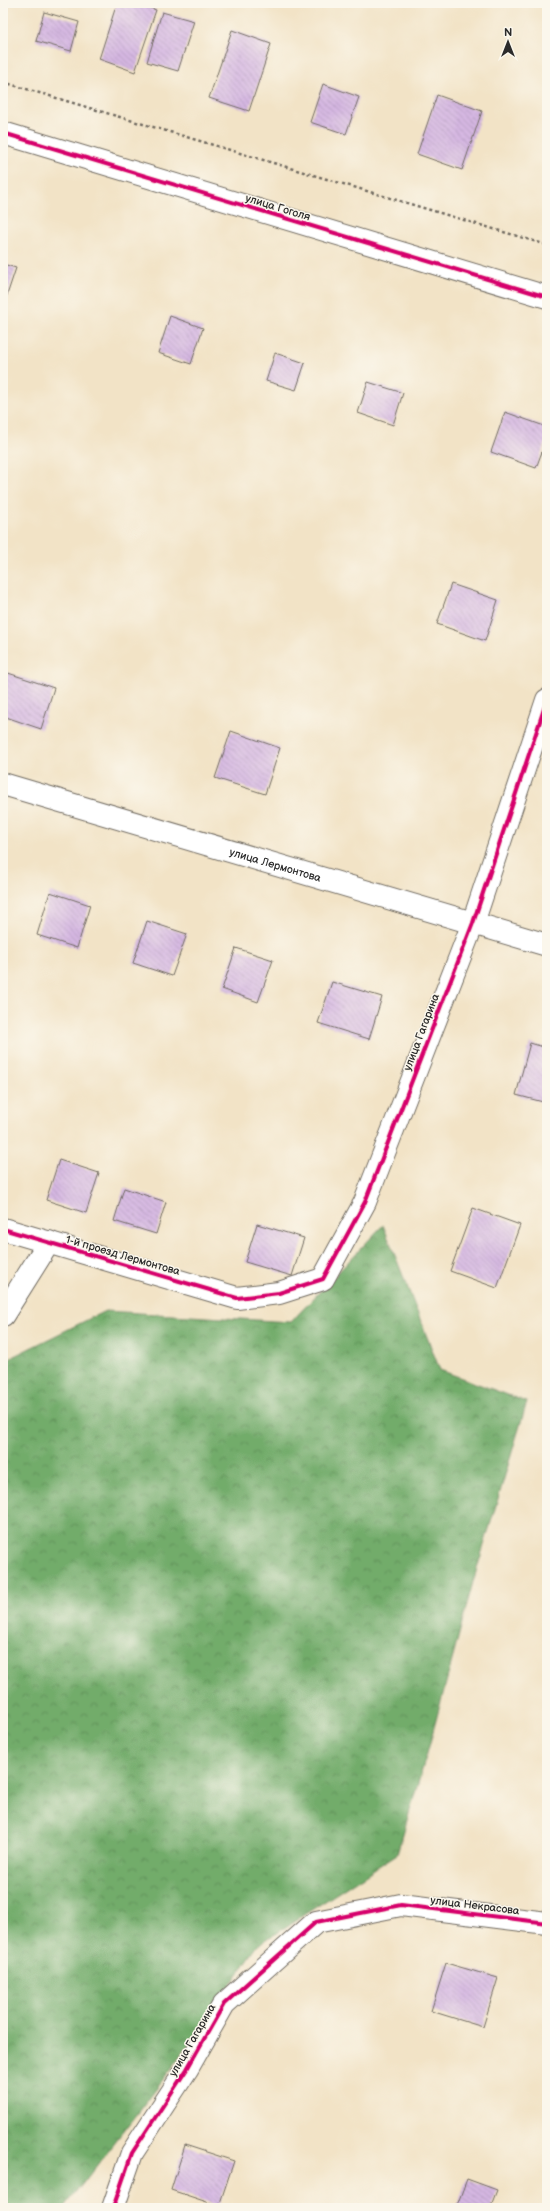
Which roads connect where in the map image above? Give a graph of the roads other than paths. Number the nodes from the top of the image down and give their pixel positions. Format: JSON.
{"nodes":[{"id":1,"x":3,"y":133,"type":"edge"},
{"id":2,"x":547,"y":297,"type":"edge"},
{"id":3,"x":547,"y":700,"type":"edge"},
{"id":4,"x":3,"y":784,"type":"edge"},
{"id":5,"x":473,"y":923,"type":"junction"},
{"id":6,"x":547,"y":945,"type":"edge"},
{"id":7,"x":3,"y":1229,"type":"edge"},
{"id":8,"x":49,"y":1242,"type":"junction"},
{"id":9,"x":237,"y":1298,"type":"joint"},
{"id":10,"x":3,"y":1315,"type":"edge"},
{"id":11,"x":401,"y":1904,"type":"joint"},
{"id":12,"x":547,"y":1923,"type":"edge"},
{"id":13,"x":112,"y":2208,"type":"edge"}],
"edges":[{"from":1,"to":2,"type":"street","name":"улица Гоголя"},
{"from":3,"to":5,"type":"street","name":"улица Гагарина"},
{"from":4,"to":5,"type":"street","name":"улица Лермонтова"},
{"from":5,"to":6,"type":"street","name":"улица Лермонтова"},
{"from":5,"to":9,"type":"street","name":"улица Гагарина"},
{"from":7,"to":8,"type":"street","name":"1-й проезд Лермонтова"},
{"from":8,"to":9,"type":"street","name":"1-й проезд Лермонтова"},
{"from":8,"to":10,"type":"street"},
{"from":11,"to":12,"type":"street","name":"улица Некрасова"},
{"from":11,"to":13,"type":"street","name":"улица Гагарина"}]}
